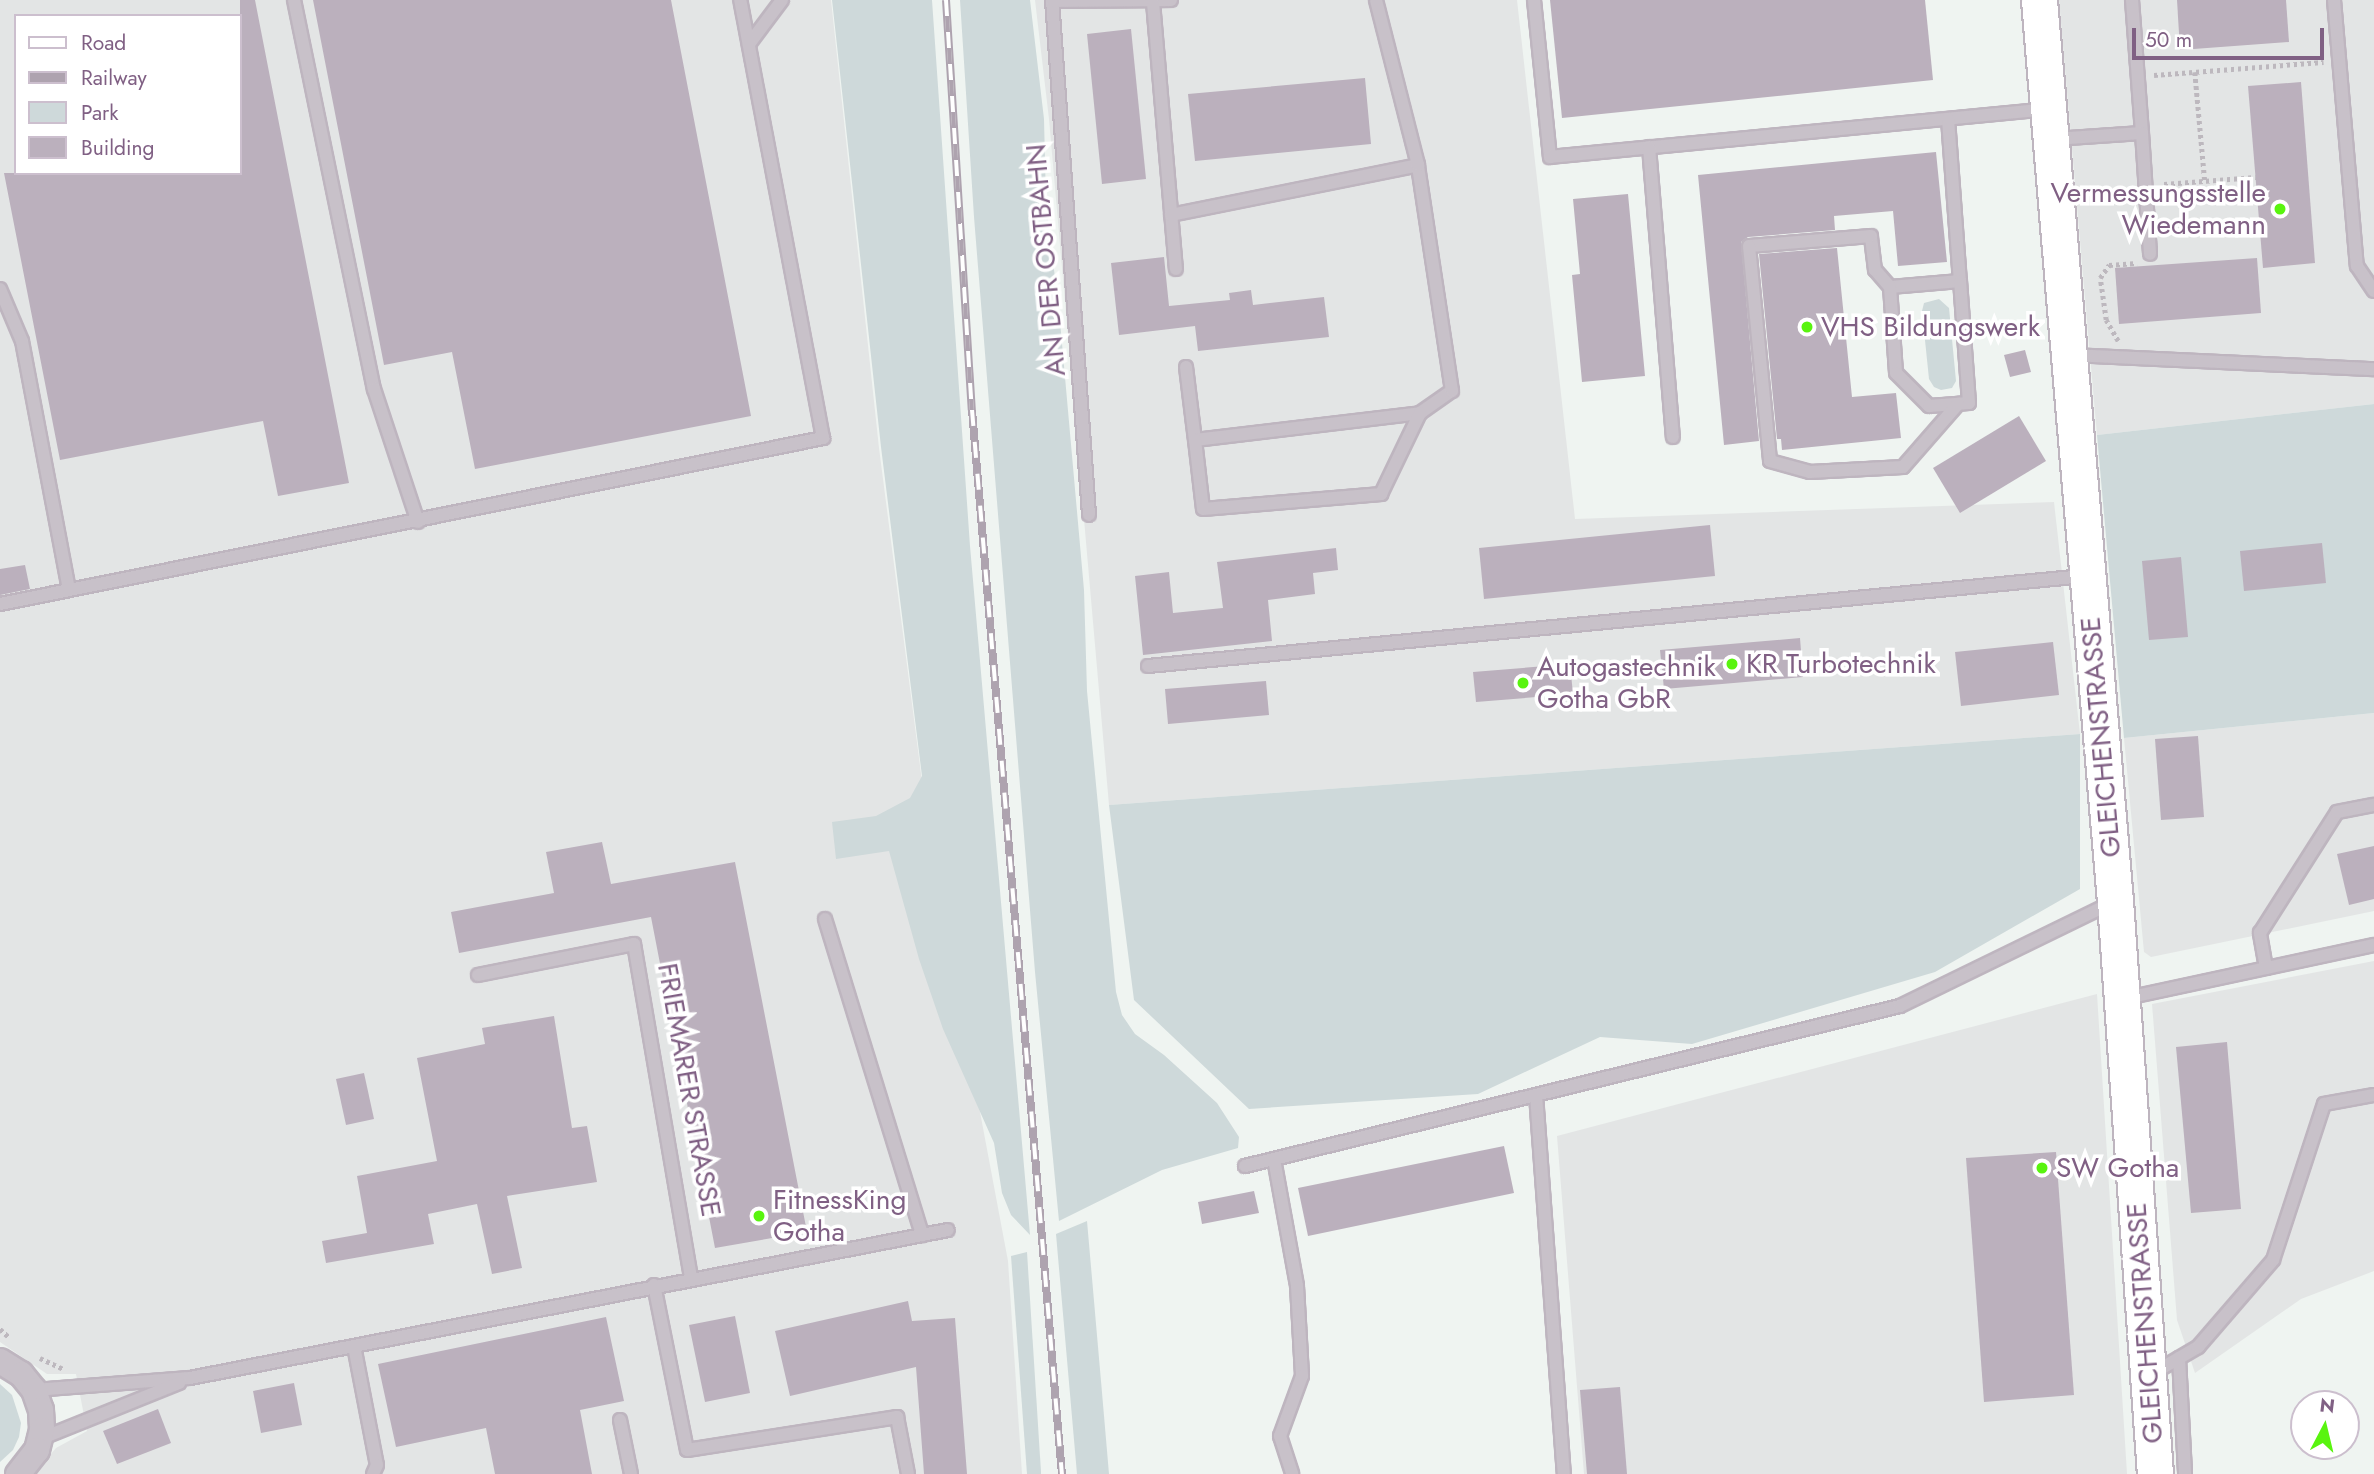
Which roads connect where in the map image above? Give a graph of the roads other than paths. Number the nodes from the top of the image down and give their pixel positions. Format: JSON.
{"nodes":[{"id":1,"x":294,"y":0,"type":"edge"},
{"id":2,"x":740,"y":0,"type":"edge"},
{"id":3,"x":782,"y":0,"type":"edge"},
{"id":4,"x":1052,"y":0,"type":"edge"},
{"id":5,"x":1171,"y":0,"type":"edge"},
{"id":6,"x":1376,"y":0,"type":"edge"},
{"id":7,"x":1534,"y":0,"type":"edge"},
{"id":8,"x":2039,"y":0,"type":"edge"},
{"id":9,"x":2132,"y":0,"type":"edge"},
{"id":10,"x":2334,"y":0,"type":"edge"},
{"id":11,"x":1153,"y":2,"type":"junction"},
{"id":12,"x":749,"y":44,"type":"junction"},
{"id":13,"x":1948,"y":119,"type":"junction"},
{"id":14,"x":2049,"y":124,"type":"junction"},
{"id":15,"x":2142,"y":133,"type":"junction"},
{"id":16,"x":1649,"y":147,"type":"junction"},
{"id":17,"x":1418,"y":165,"type":"junction"},
{"id":18,"x":1171,"y":215,"type":"junction"},
{"id":19,"x":2150,"y":254,"type":"road end"},
{"id":20,"x":1175,"y":269,"type":"dead end"},
{"id":21,"x":1960,"y":281,"type":"junction"},
{"id":22,"x":1890,"y":287,"type":"junction"},
{"id":23,"x":0,"y":289,"type":"edge"},
{"id":24,"x":2374,"y":291,"type":"edge"},
{"id":25,"x":2068,"y":355,"type":"junction"},
{"id":26,"x":1186,"y":367,"type":"dead end"},
{"id":27,"x":2374,"y":369,"type":"edge"},
{"id":28,"x":1958,"y":404,"type":"junction"},
{"id":29,"x":1420,"y":413,"type":"junction"},
{"id":30,"x":1674,"y":437,"type":"dead end"},
{"id":31,"x":1195,"y":440,"type":"junction"},
{"id":32,"x":1089,"y":516,"type":"dead end"},
{"id":33,"x":418,"y":522,"type":"junction"},
{"id":34,"x":2088,"y":575,"type":"junction"},
{"id":35,"x":69,"y":590,"type":"junction"},
{"id":36,"x":0,"y":604,"type":"edge"},
{"id":37,"x":1148,"y":666,"type":"dead end"},
{"id":38,"x":2374,"y":805,"type":"edge"},
{"id":39,"x":2115,"y":901,"type":"junction"},
{"id":40,"x":825,"y":919,"type":"dead end"},
{"id":41,"x":2374,"y":945,"type":"edge"},
{"id":42,"x":2266,"y":968,"type":"junction"},
{"id":43,"x":478,"y":975,"type":"dead end"},
{"id":44,"x":2122,"y":999,"type":"junction"},
{"id":45,"x":1536,"y":1095,"type":"junction"},
{"id":46,"x":2374,"y":1095,"type":"edge"},
{"id":47,"x":1274,"y":1159,"type":"junction"},
{"id":48,"x":1245,"y":1166,"type":"dead end"},
{"id":49,"x":948,"y":1230,"type":"dead end"},
{"id":50,"x":922,"y":1235,"type":"junction"},
{"id":51,"x":691,"y":1278,"type":"junction"},
{"id":52,"x":654,"y":1285,"type":"junction"},
{"id":53,"x":354,"y":1346,"type":"junction"},
{"id":54,"x":0,"y":1361,"type":"edge"},
{"id":55,"x":2164,"y":1367,"type":"junction"},
{"id":56,"x":190,"y":1378,"type":"junction"},
{"id":57,"x":34,"y":1390,"type":"junction"},
{"id":58,"x":620,"y":1420,"type":"dead end"},
{"id":59,"x":40,"y":1439,"type":"junction"},
{"id":60,"x":18,"y":1474,"type":"edge"},
{"id":61,"x":373,"y":1474,"type":"edge"},
{"id":62,"x":631,"y":1474,"type":"edge"},
{"id":63,"x":908,"y":1474,"type":"edge"},
{"id":64,"x":1292,"y":1474,"type":"edge"},
{"id":65,"x":1564,"y":1474,"type":"edge"},
{"id":66,"x":2155,"y":1474,"type":"edge"},
{"id":67,"x":2185,"y":1474,"type":"edge"}],
"edges":[{"from":1,"to":33,"type":"lane"},
{"from":2,"to":12,"type":"lane"},
{"from":3,"to":12,"type":"lane"},
{"from":4,"to":11,"type":"lane"},
{"from":4,"to":32,"type":"lane","name":"AN DER OSTBAHN"},
{"from":5,"to":11,"type":"lane"},
{"from":6,"to":17,"type":"lane"},
{"from":7,"to":16,"type":"lane"},
{"from":8,"to":14,"type":"street","name":"GLEICHENSTRASSE"},
{"from":9,"to":15,"type":"lane"},
{"from":10,"to":24,"type":"lane"},
{"from":11,"to":18,"type":"lane"},
{"from":12,"to":33,"type":"lane"},
{"from":13,"to":14,"type":"lane"},
{"from":13,"to":16,"type":"lane"},
{"from":13,"to":21,"type":"lane"},
{"from":14,"to":15,"type":"lane"},
{"from":14,"to":25,"type":"street","name":"GLEICHENSTRASSE"},
{"from":15,"to":19,"type":"lane"},
{"from":16,"to":30,"type":"lane"},
{"from":17,"to":18,"type":"lane"},
{"from":17,"to":29,"type":"lane"},
{"from":18,"to":20,"type":"lane"},
{"from":21,"to":22,"type":"lane"},
{"from":21,"to":28,"type":"lane"},
{"from":22,"to":28,"type":"lane"},
{"from":22,"to":28,"type":"lane"},
{"from":23,"to":35,"type":"lane"},
{"from":25,"to":27,"type":"lane"},
{"from":25,"to":34,"type":"street","name":"GLEICHENSTRASSE"},
{"from":26,"to":31,"type":"lane"},
{"from":29,"to":31,"type":"lane"},
{"from":29,"to":31,"type":"lane"},
{"from":33,"to":35,"type":"lane"},
{"from":34,"to":37,"type":"lane"},
{"from":34,"to":39,"type":"street","name":"GLEICHENSTRASSE"},
{"from":35,"to":36,"type":"lane"},
{"from":38,"to":42,"type":"lane"},
{"from":39,"to":44,"type":"street","name":"GLEICHENSTRASSE"},
{"from":39,"to":45,"type":"lane"},
{"from":40,"to":50,"type":"lane"},
{"from":41,"to":42,"type":"lane"},
{"from":42,"to":44,"type":"lane"},
{"from":43,"to":51,"type":"lane","name":"FRIEMARER STRASSE"},
{"from":44,"to":55,"type":"street","name":"GLEICHENSTRASSE"},
{"from":45,"to":47,"type":"lane"},
{"from":45,"to":65,"type":"lane"},
{"from":46,"to":55,"type":"lane"},
{"from":47,"to":48,"type":"lane"},
{"from":47,"to":64,"type":"lane"},
{"from":49,"to":50,"type":"lane"},
{"from":50,"to":51,"type":"lane"},
{"from":51,"to":52,"type":"lane"},
{"from":52,"to":53,"type":"lane"},
{"from":52,"to":63,"type":"lane"},
{"from":53,"to":56,"type":"lane"},
{"from":53,"to":61,"type":"lane"},
{"from":54,"to":57,"type":"street"},
{"from":55,"to":66,"type":"street","name":"GLEICHENSTRASSE"},
{"from":55,"to":67,"type":"lane"},
{"from":56,"to":57,"type":"lane"},
{"from":56,"to":59,"type":"lane"},
{"from":57,"to":59,"type":"street"},
{"from":58,"to":62,"type":"lane"},
{"from":59,"to":60,"type":"street"}]}
